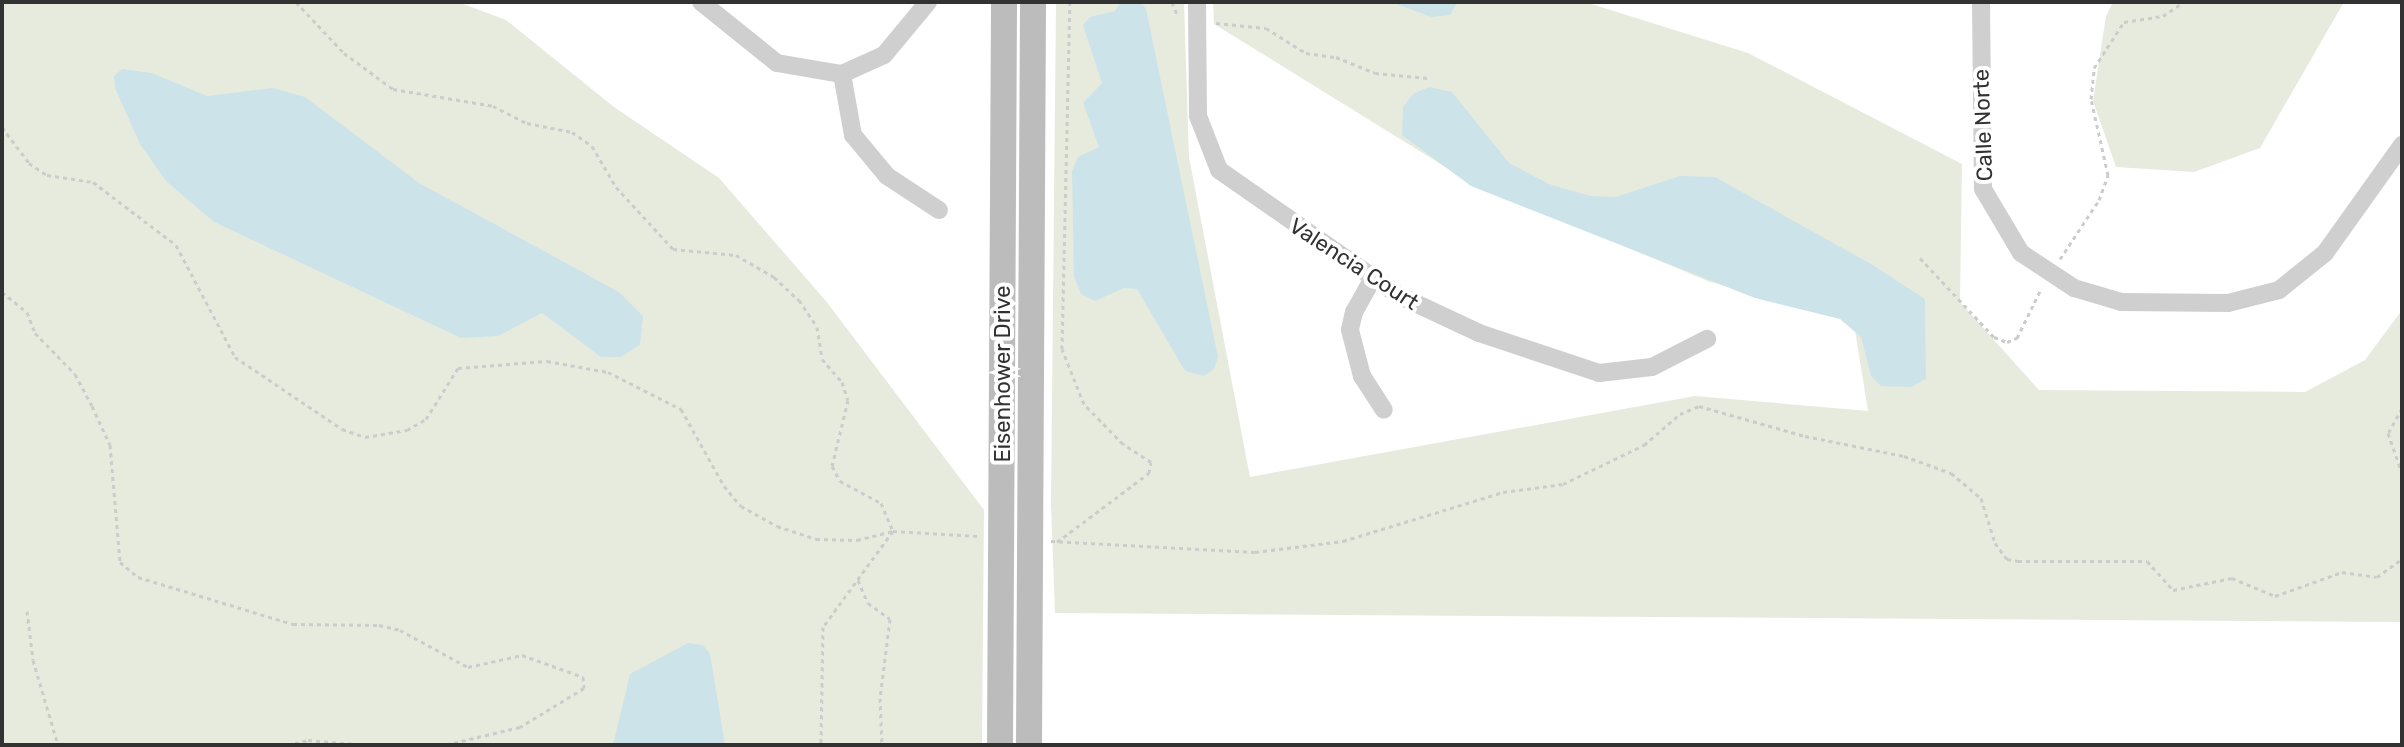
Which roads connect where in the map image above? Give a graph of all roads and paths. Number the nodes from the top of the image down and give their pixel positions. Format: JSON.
{"nodes":[{"id":1,"x":296,"y":2,"type":"edge"},
{"id":2,"x":701,"y":2,"type":"edge"},
{"id":3,"x":928,"y":2,"type":"edge"},
{"id":4,"x":1004,"y":2,"type":"edge"},
{"id":5,"x":1033,"y":2,"type":"edge"},
{"id":6,"x":1070,"y":2,"type":"edge"},
{"id":7,"x":1172,"y":2,"type":"edge"},
{"id":8,"x":1197,"y":2,"type":"edge"},
{"id":9,"x":1981,"y":2,"type":"edge"},
{"id":10,"x":2184,"y":2,"type":"edge"},
{"id":11,"x":1197,"y":23,"type":"junction"},
{"id":12,"x":842,"y":74,"type":"junction"},
{"id":13,"x":1428,"y":78,"type":"dead end"},
{"id":14,"x":2,"y":127,"type":"edge"},
{"id":15,"x":2402,"y":145,"type":"edge"},
{"id":16,"x":939,"y":210,"type":"dead end"},
{"id":17,"x":1920,"y":258,"type":"dead end"},
{"id":18,"x":2051,"y":273,"type":"junction"},
{"id":19,"x":1373,"y":278,"type":"junction"},
{"id":20,"x":2,"y":292,"type":"edge"},
{"id":21,"x":1707,"y":339,"type":"dead end"},
{"id":22,"x":2402,"y":408,"type":"edge"},
{"id":23,"x":1384,"y":410,"type":"dead end"},
{"id":24,"x":2402,"y":473,"type":"edge"},
{"id":25,"x":893,"y":531,"type":"junction"},
{"id":26,"x":983,"y":537,"type":"dead end"},
{"id":27,"x":1042,"y":541,"type":"dead end"},
{"id":28,"x":1057,"y":542,"type":"junction"},
{"id":29,"x":2402,"y":559,"type":"edge"},
{"id":30,"x":858,"y":580,"type":"junction"},
{"id":31,"x":27,"y":611,"type":"dead end"},
{"id":32,"x":58,"y":745,"type":"edge"},
{"id":33,"x":287,"y":745,"type":"edge"},
{"id":34,"x":367,"y":745,"type":"edge"},
{"id":35,"x":444,"y":745,"type":"edge"},
{"id":36,"x":821,"y":745,"type":"edge"},
{"id":37,"x":882,"y":745,"type":"edge"},
{"id":38,"x":1000,"y":745,"type":"edge"},
{"id":39,"x":1029,"y":745,"type":"edge"}],
"edges":[{"from":1,"to":25,"type":"path"},
{"from":2,"to":12,"type":"street"},
{"from":3,"to":12,"type":"street"},
{"from":4,"to":38,"type":"main road","name":"Eisenhower Drive"},
{"from":5,"to":39,"type":"main road","name":"Eisenhower Drive"},
{"from":6,"to":28,"type":"path"},
{"from":7,"to":11,"type":"path"},
{"from":8,"to":11,"type":"street","name":"Valencia Court"},
{"from":9,"to":18,"type":"street","name":"Calle Norte"},
{"from":10,"to":18,"type":"path"},
{"from":11,"to":13,"type":"path"},
{"from":11,"to":19,"type":"street","name":"Valencia Court"},
{"from":12,"to":16,"type":"street"},
{"from":14,"to":25,"type":"path"},
{"from":15,"to":18,"type":"street","name":"Calle Norte"},
{"from":17,"to":18,"type":"path"},
{"from":19,"to":21,"type":"street","name":"Valencia Court"},
{"from":19,"to":23,"type":"street"},
{"from":20,"to":35,"type":"path"},
{"from":22,"to":24,"type":"path"},
{"from":25,"to":26,"type":"path"},
{"from":25,"to":30,"type":"path"},
{"from":27,"to":28,"type":"path"},
{"from":28,"to":29,"type":"path"},
{"from":30,"to":36,"type":"path"},
{"from":30,"to":37,"type":"path"},
{"from":31,"to":32,"type":"path"},
{"from":33,"to":34,"type":"path"}]}
